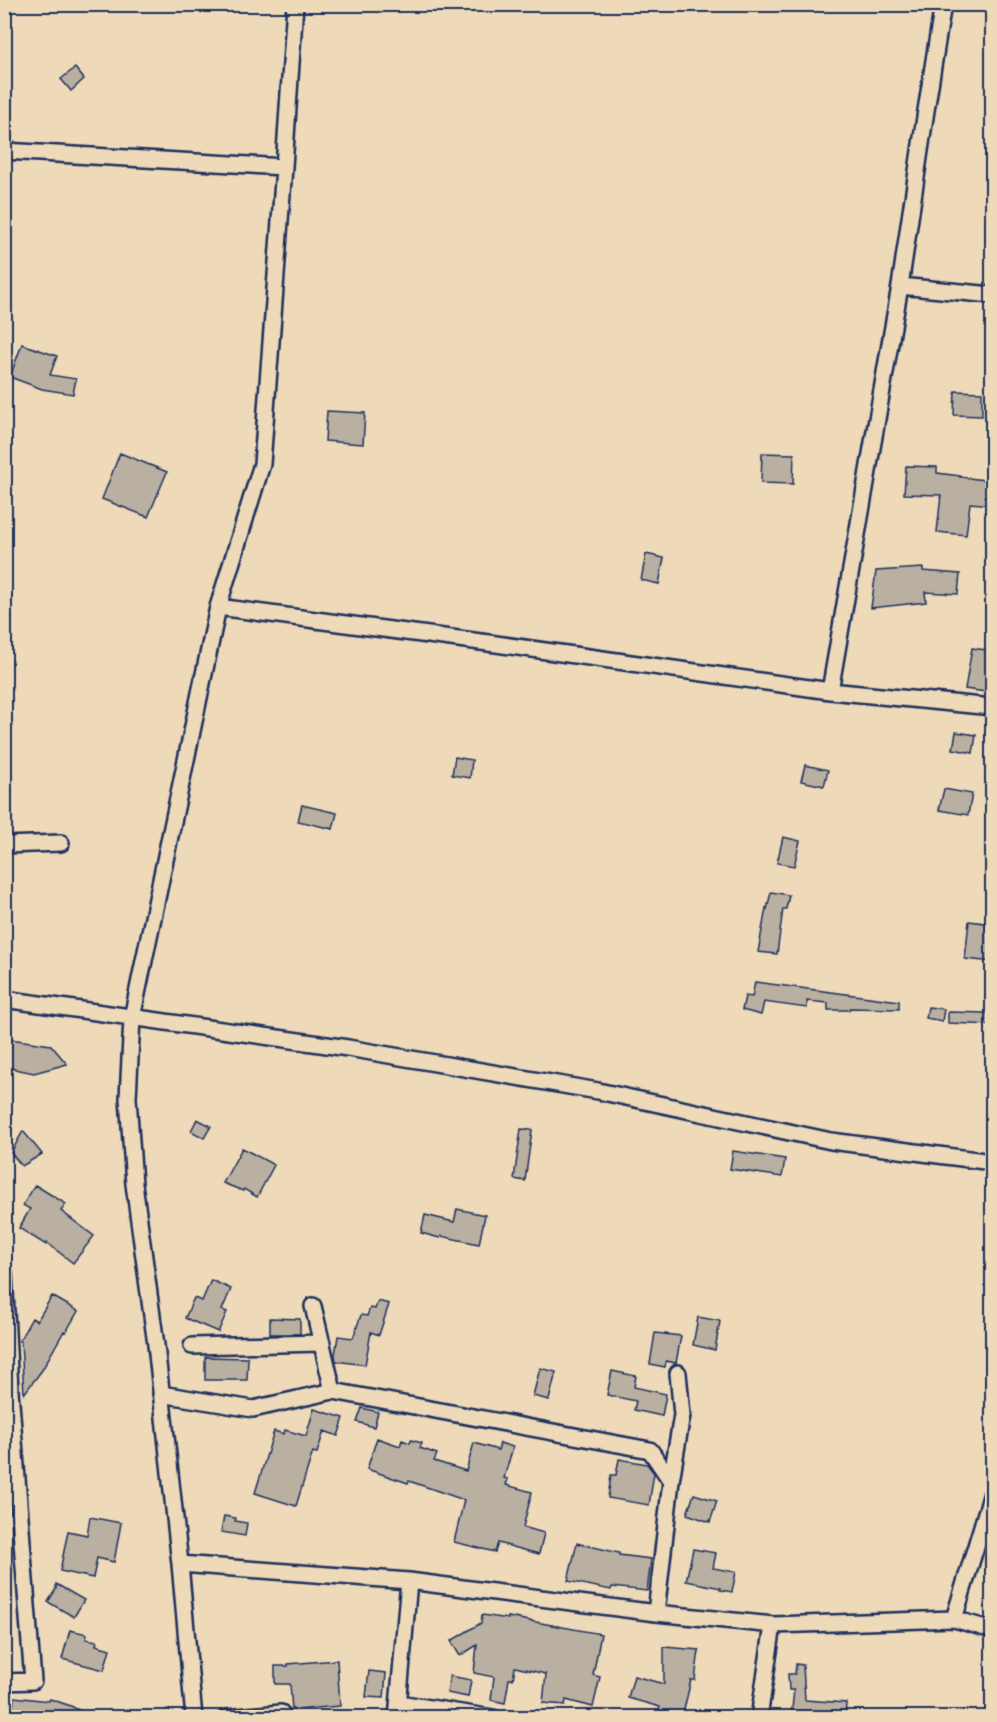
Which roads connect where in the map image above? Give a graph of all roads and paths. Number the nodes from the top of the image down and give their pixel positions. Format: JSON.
{"nodes":[{"id":1,"x":295,"y":4,"type":"edge"},
{"id":2,"x":943,"y":4,"type":"edge"},
{"id":3,"x":4,"y":151,"type":"edge"},
{"id":4,"x":284,"y":167,"type":"junction"},
{"id":5,"x":900,"y":286,"type":"junction"},
{"id":6,"x":993,"y":295,"type":"edge"},
{"id":7,"x":218,"y":607,"type":"junction"},
{"id":8,"x":830,"y":691,"type":"junction"},
{"id":9,"x":993,"y":707,"type":"edge"},
{"id":10,"x":61,"y":843,"type":"dead end"},
{"id":11,"x":4,"y":845,"type":"edge"},
{"id":12,"x":4,"y":999,"type":"edge"},
{"id":13,"x":132,"y":1018,"type":"junction"},
{"id":14,"x":993,"y":1162,"type":"edge"},
{"id":15,"x":4,"y":1272,"type":"edge"},
{"id":16,"x":313,"y":1306,"type":"dead end"},
{"id":17,"x":322,"y":1344,"type":"junction"},
{"id":18,"x":192,"y":1346,"type":"dead end"},
{"id":19,"x":678,"y":1373,"type":"dead end"},
{"id":20,"x":333,"y":1391,"type":"junction"},
{"id":21,"x":161,"y":1394,"type":"junction"},
{"id":22,"x":671,"y":1480,"type":"junction"},
{"id":23,"x":993,"y":1493,"type":"edge"},
{"id":24,"x":180,"y":1564,"type":"junction"},
{"id":25,"x":409,"y":1581,"type":"junction"},
{"id":26,"x":656,"y":1613,"type":"junction"},
{"id":27,"x":954,"y":1619,"type":"junction"},
{"id":28,"x":773,"y":1625,"type":"junction"},
{"id":29,"x":993,"y":1630,"type":"edge"},
{"id":30,"x":4,"y":1682,"type":"edge"},
{"id":31,"x":398,"y":1710,"type":"edge"},
{"id":32,"x":281,"y":1713,"type":"dead end"},
{"id":33,"x":194,"y":1718,"type":"edge"},
{"id":34,"x":226,"y":1718,"type":"edge"},
{"id":35,"x":493,"y":1718,"type":"edge"},
{"id":36,"x":759,"y":1718,"type":"edge"}],
"edges":[{"from":1,"to":4,"type":"street"},
{"from":2,"to":5,"type":"street"},
{"from":3,"to":4,"type":"street"},
{"from":4,"to":7,"type":"street"},
{"from":5,"to":6,"type":"street"},
{"from":5,"to":8,"type":"street"},
{"from":7,"to":8,"type":"street"},
{"from":7,"to":13,"type":"street"},
{"from":8,"to":9,"type":"street"},
{"from":10,"to":11,"type":"street"},
{"from":12,"to":13,"type":"street"},
{"from":13,"to":14,"type":"street"},
{"from":13,"to":21,"type":"street"},
{"from":15,"to":30,"type":"street"},
{"from":16,"to":17,"type":"street"},
{"from":17,"to":18,"type":"street"},
{"from":17,"to":20,"type":"street"},
{"from":19,"to":22,"type":"street"},
{"from":20,"to":21,"type":"street"},
{"from":20,"to":22,"type":"street"},
{"from":21,"to":24,"type":"street"},
{"from":22,"to":26,"type":"street"},
{"from":23,"to":27,"type":"street"},
{"from":24,"to":25,"type":"street"},
{"from":24,"to":33,"type":"street"},
{"from":25,"to":26,"type":"street"},
{"from":25,"to":31,"type":"street"},
{"from":26,"to":28,"type":"street"},
{"from":27,"to":28,"type":"street"},
{"from":27,"to":29,"type":"street"},
{"from":28,"to":36,"type":"street"},
{"from":31,"to":35,"type":"street"},
{"from":32,"to":34,"type":"street"}]}
